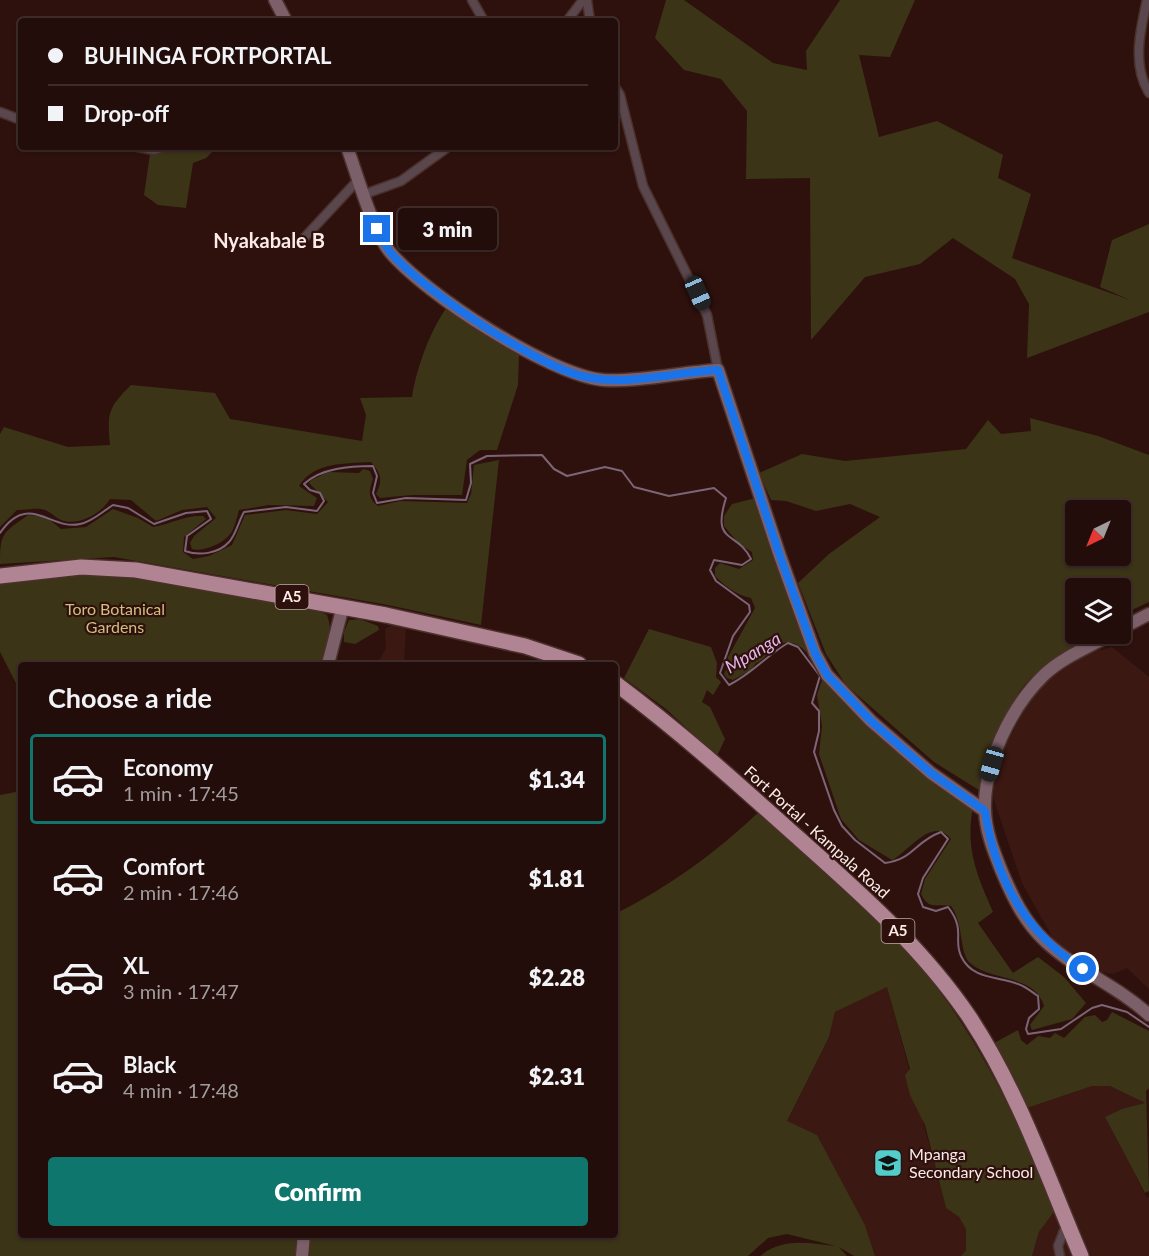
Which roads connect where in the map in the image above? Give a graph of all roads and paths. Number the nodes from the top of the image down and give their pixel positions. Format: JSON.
{"nodes":[{"id":1,"x":275,"y":0,"type":"edge"},
{"id":2,"x":472,"y":0,"type":"edge"},
{"id":3,"x":585,"y":0,"type":"edge"},
{"id":4,"x":1147,"y":0,"type":"edge"},
{"id":5,"x":284,"y":18,"type":"edge"},
{"id":6,"x":482,"y":18,"type":"edge"},
{"id":7,"x":570,"y":18,"type":"edge"},
{"id":8,"x":589,"y":18,"type":"edge"},
{"id":9,"x":618,"y":92,"type":"edge"},
{"id":10,"x":1149,"y":93,"type":"edge"},
{"id":11,"x":0,"y":112,"type":"edge"},
{"id":12,"x":18,"y":119,"type":"edge"},
{"id":13,"x":347,"y":150,"type":"edge"},
{"id":14,"x":444,"y":150,"type":"edge"},
{"id":15,"x":359,"y":179,"type":"junction"},
{"id":16,"x":365,"y":194,"type":"junction"},
{"id":17,"x":305,"y":237,"type":"dead end"},
{"id":18,"x":718,"y":370,"type":"junction"},
{"id":19,"x":0,"y":576,"type":"edge"},
{"id":20,"x":343,"y":606,"type":"junction"},
{"id":21,"x":1149,"y":614,"type":"edge"},
{"id":22,"x":1131,"y":624,"type":"edge"},
{"id":23,"x":1094,"y":644,"type":"edge"},
{"id":24,"x":329,"y":662,"type":"edge"},
{"id":25,"x":573,"y":662,"type":"edge"},
{"id":26,"x":618,"y":685,"type":"edge"},
{"id":27,"x":985,"y":811,"type":"junction"},
{"id":28,"x":1149,"y":1015,"type":"edge"},
{"id":29,"x":1067,"y":1223,"type":"junction"},
{"id":30,"x":304,"y":1238,"type":"edge"},
{"id":31,"x":302,"y":1256,"type":"edge"},
{"id":32,"x":1060,"y":1256,"type":"edge"},
{"id":33,"x":1081,"y":1256,"type":"edge"}],
"edges":[{"from":1,"to":5,"type":"street"},
{"from":2,"to":6,"type":"street"},
{"from":3,"to":7,"type":"street"},
{"from":3,"to":8,"type":"street"},
{"from":4,"to":10,"type":"street"},
{"from":9,"to":18,"type":"street"},
{"from":11,"to":12,"type":"street"},
{"from":13,"to":15,"type":"street"},
{"from":14,"to":16,"type":"street"},
{"from":15,"to":16,"type":"street"},
{"from":15,"to":17,"type":"street"},
{"from":16,"to":18,"type":"street"},
{"from":18,"to":27,"type":"street"},
{"from":19,"to":20,"type":"highway","number":"A5"},
{"from":20,"to":24,"type":"street"},
{"from":20,"to":25,"type":"highway","number":"A5"},
{"from":21,"to":22,"type":"street"},
{"from":23,"to":27,"type":"street"},
{"from":26,"to":29,"type":"highway","name":"Fort Portal - Kampala Road","number":"A5"},
{"from":27,"to":28,"type":"street"},
{"from":29,"to":32,"type":"street"},
{"from":29,"to":33,"type":"highway","name":"Fort Portal - Kampala Road","number":"A5"},
{"from":30,"to":31,"type":"street"}]}
